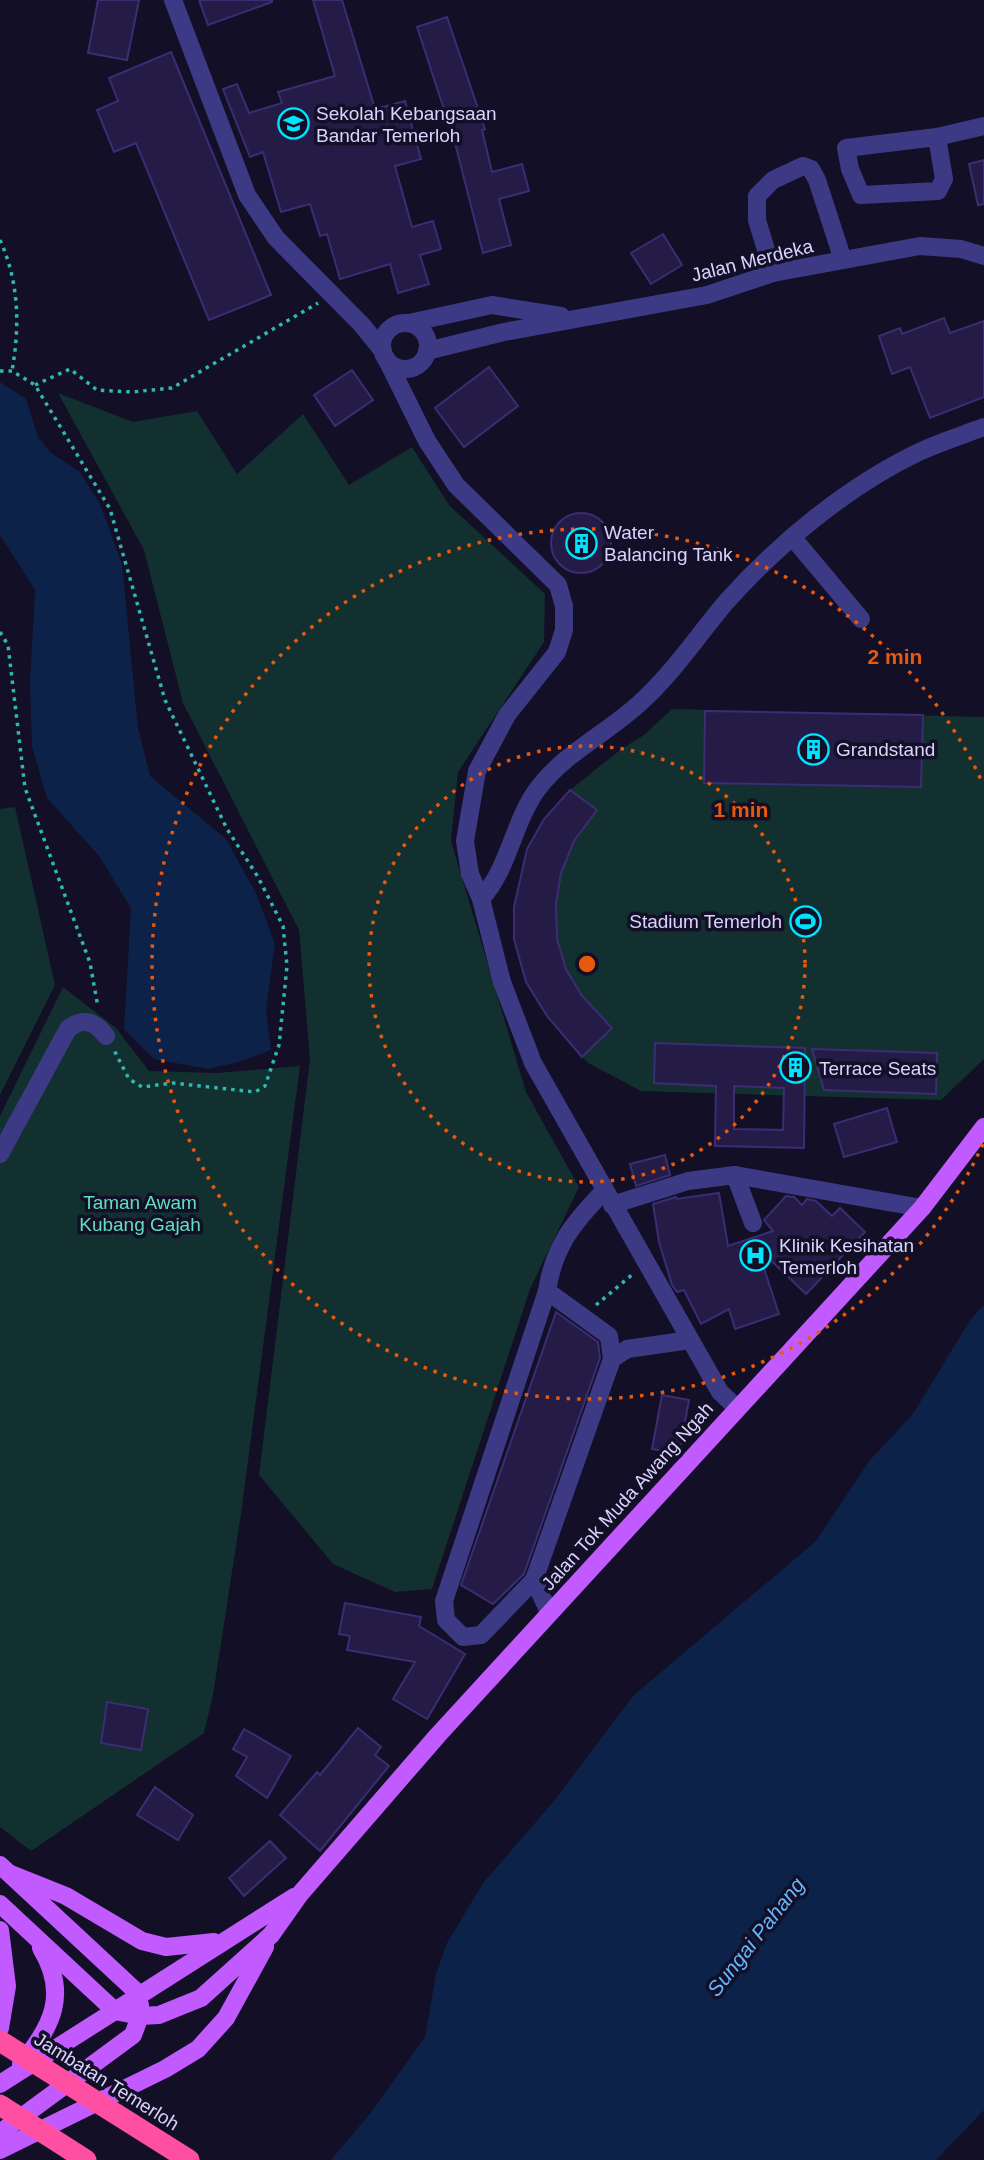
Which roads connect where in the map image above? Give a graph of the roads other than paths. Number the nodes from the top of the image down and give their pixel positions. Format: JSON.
{"nodes":[{"id":1,"x":173,"y":0,"type":"edge"},
{"id":2,"x":984,"y":126,"type":"edge"},
{"id":3,"x":937,"y":137,"type":"junction"},
{"id":4,"x":984,"y":256,"type":"edge"},
{"id":5,"x":843,"y":260,"type":"junction"},
{"id":6,"x":773,"y":273,"type":"junction"},
{"id":7,"x":572,"y":318,"type":"junction"},
{"id":8,"x":409,"y":323,"type":"junction"},
{"id":9,"x":362,"y":325,"type":"junction"},
{"id":10,"x":389,"y":330,"type":"junction"},
{"id":11,"x":428,"y":351,"type":"junction"},
{"id":12,"x":385,"y":355,"type":"junction"},
{"id":13,"x":413,"y":368,"type":"junction"},
{"id":14,"x":409,"y":403,"type":"junction"},
{"id":15,"x":984,"y":427,"type":"edge"},
{"id":16,"x":793,"y":538,"type":"junction"},
{"id":17,"x":861,"y":620,"type":"dead end"},
{"id":18,"x":481,"y":899,"type":"junction"},
{"id":19,"x":106,"y":1036,"type":"road end"},
{"id":20,"x":984,"y":1127,"type":"edge"},
{"id":21,"x":0,"y":1154,"type":"edge"},
{"id":22,"x":735,"y":1175,"type":"junction"},
{"id":23,"x":608,"y":1198,"type":"junction"},
{"id":24,"x":922,"y":1208,"type":"junction"},
{"id":25,"x":753,"y":1223,"type":"dead end"},
{"id":26,"x":547,"y":1291,"type":"junction"},
{"id":27,"x":690,"y":1340,"type":"junction"},
{"id":28,"x":612,"y":1359,"type":"junction"},
{"id":29,"x":736,"y":1407,"type":"junction"},
{"id":30,"x":534,"y":1580,"type":"junction"},
{"id":31,"x":549,"y":1612,"type":"junction"},
{"id":32,"x":6,"y":1869,"type":"edge"},
{"id":33,"x":300,"y":1894,"type":"junction"},
{"id":34,"x":0,"y":1903,"type":"edge"},
{"id":35,"x":0,"y":1930,"type":"edge"},
{"id":36,"x":31,"y":1931,"type":"junction"},
{"id":37,"x":271,"y":1935,"type":"junction"},
{"id":38,"x":227,"y":1939,"type":"junction"},
{"id":39,"x":140,"y":1995,"type":"junction"},
{"id":40,"x":115,"y":2011,"type":"junction"},
{"id":41,"x":141,"y":2016,"type":"junction"},
{"id":42,"x":0,"y":2028,"type":"edge"},
{"id":43,"x":0,"y":2041,"type":"edge"},
{"id":44,"x":5,"y":2081,"type":"edge"},
{"id":45,"x":0,"y":2105,"type":"edge"},
{"id":46,"x":0,"y":2133,"type":"edge"},
{"id":47,"x":0,"y":2150,"type":"edge"},
{"id":48,"x":86,"y":2160,"type":"edge"},
{"id":49,"x":189,"y":2160,"type":"edge"}],
"edges":[{"from":1,"to":9,"type":"street"},
{"from":2,"to":3,"type":"street"},
{"from":3,"to":3,"type":"street"},
{"from":4,"to":5,"type":"street","name":"Jalan Merdeka"},
{"from":5,"to":6,"type":"street","name":"Jalan Merdeka"},
{"from":5,"to":6,"type":"street"},
{"from":6,"to":7,"type":"street","name":"Jalan Merdeka"},
{"from":7,"to":8,"type":"street","name":"Jalan Merdeka"},
{"from":7,"to":11,"type":"street","name":"Jalan Merdeka"},
{"from":8,"to":10,"type":"street"},
{"from":8,"to":11,"type":"street"},
{"from":9,"to":10,"type":"street"},
{"from":9,"to":12,"type":"street"},
{"from":10,"to":12,"type":"street"},
{"from":11,"to":13,"type":"street"},
{"from":12,"to":13,"type":"street"},
{"from":12,"to":14,"type":"street"},
{"from":13,"to":14,"type":"street"},
{"from":14,"to":18,"type":"street"},
{"from":15,"to":16,"type":"street"},
{"from":16,"to":17,"type":"street"},
{"from":16,"to":18,"type":"street"},
{"from":18,"to":23,"type":"street"},
{"from":19,"to":21,"type":"street"},
{"from":20,"to":24,"type":"main road","name":"Jalan Tok Muda Awang Ngah"},
{"from":22,"to":23,"type":"street"},
{"from":22,"to":24,"type":"street"},
{"from":22,"to":25,"type":"street"},
{"from":23,"to":26,"type":"street"},
{"from":23,"to":27,"type":"street"},
{"from":24,"to":29,"type":"main road","name":"Jalan Tok Muda Awang Ngah"},
{"from":26,"to":28,"type":"street"},
{"from":26,"to":30,"type":"street"},
{"from":27,"to":28,"type":"street"},
{"from":27,"to":29,"type":"street"},
{"from":28,"to":30,"type":"street"},
{"from":29,"to":31,"type":"main road","name":"Jalan Tok Muda Awang Ngah"},
{"from":30,"to":31,"type":"street"},
{"from":31,"to":33,"type":"main road","name":"Jalan Tok Muda Awang Ngah"},
{"from":32,"to":38,"type":"main road"},
{"from":32,"to":39,"type":"main road"},
{"from":33,"to":37,"type":"main road","name":"Jalan Tok Muda Awang Ngah"},
{"from":33,"to":38,"type":"main road","name":"Jalan Tok Muda Awang Ngah"},
{"from":34,"to":36,"type":"main road"},
{"from":35,"to":42,"type":"main road"},
{"from":36,"to":40,"type":"main road"},
{"from":36,"to":44,"type":"main road"},
{"from":37,"to":41,"type":"main road","name":"Jalan Tok Muda Awang Ngah"},
{"from":37,"to":47,"type":"main road"},
{"from":38,"to":39,"type":"main road","name":"Jalan Tok Muda Awang Ngah"},
{"from":39,"to":40,"type":"main road","name":"Jalan Tok Muda Awang Ngah"},
{"from":39,"to":41,"type":"main road"},
{"from":40,"to":41,"type":"main road"},
{"from":40,"to":44,"type":"main road","name":"Jalan Tok Muda Awang Ngah"},
{"from":41,"to":46,"type":"main road"},
{"from":43,"to":49,"type":"highway","name":"Jambatan Temerloh","bridge":true},
{"from":45,"to":48,"type":"highway","bridge":true}]}
